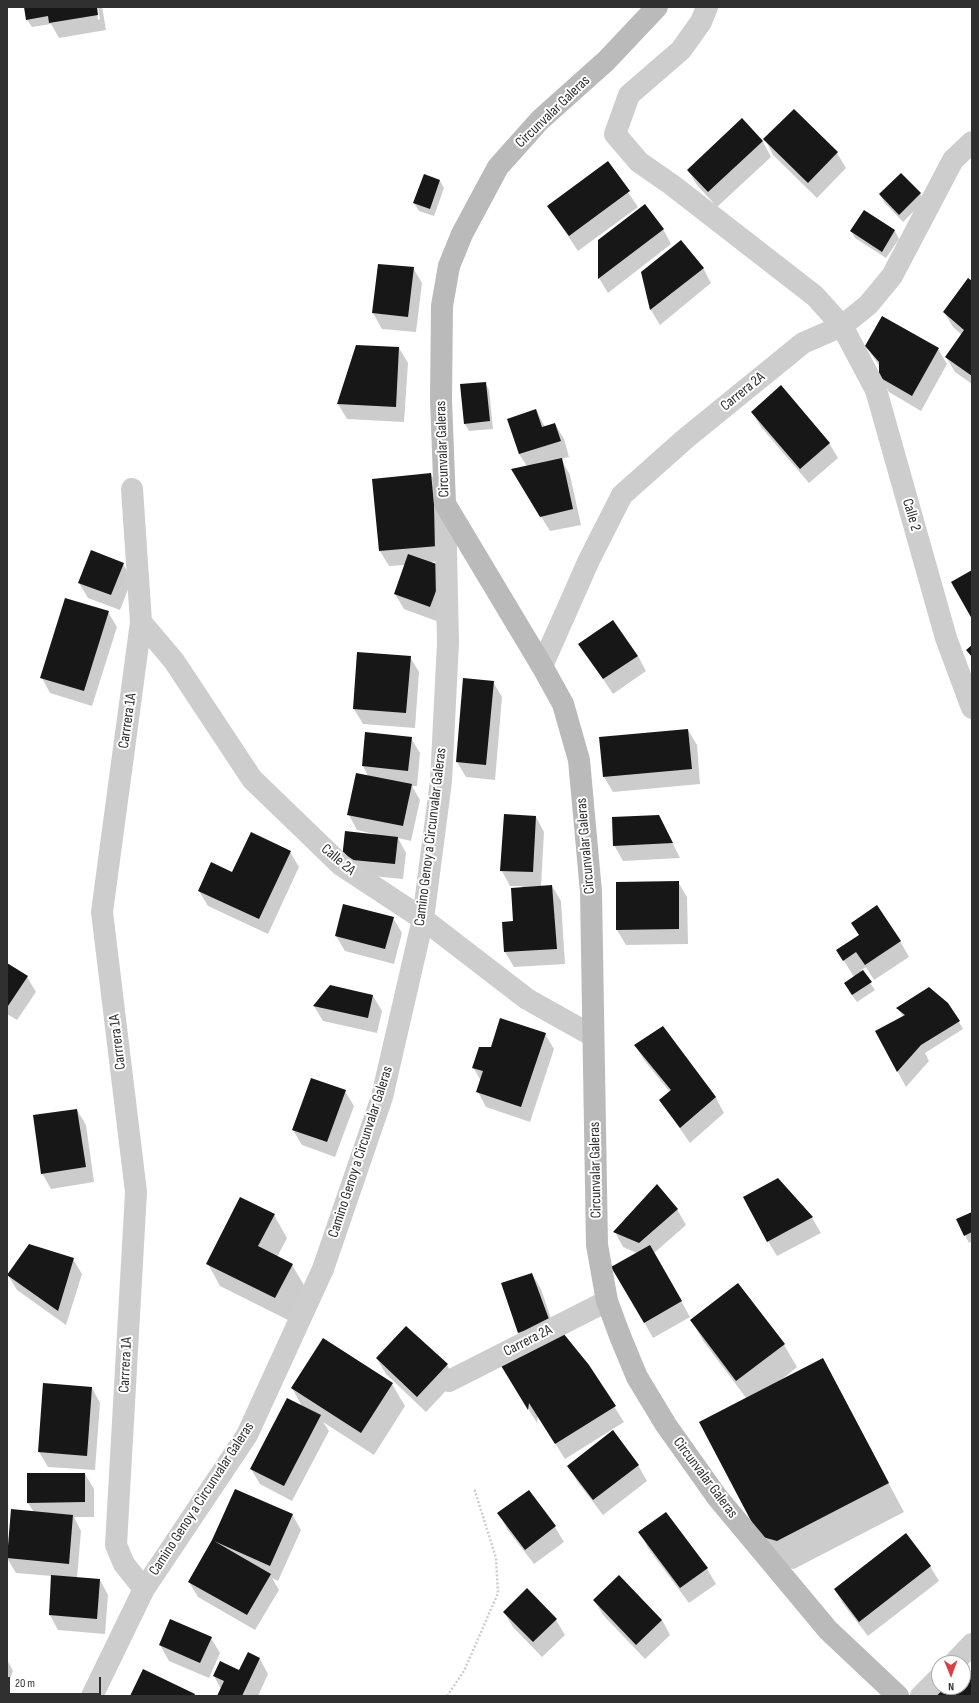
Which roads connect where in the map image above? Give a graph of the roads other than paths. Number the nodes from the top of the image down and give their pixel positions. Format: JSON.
{"nodes":[{"id":1,"x":657,"y":7,"type":"edge"},
{"id":2,"x":707,"y":7,"type":"edge"},
{"id":3,"x":972,"y":142,"type":"edge"},
{"id":4,"x":842,"y":326,"type":"junction"},
{"id":5,"x":132,"y":489,"type":"dead end"},
{"id":6,"x":445,"y":504,"type":"junction"},
{"id":7,"x":141,"y":622,"type":"junction"},
{"id":8,"x":542,"y":666,"type":"junction"},
{"id":9,"x":972,"y":708,"type":"edge"},
{"id":10,"x":423,"y":919,"type":"junction"},
{"id":11,"x":593,"y":1036,"type":"junction"},
{"id":12,"x":607,"y":1301,"type":"junction"},
{"id":13,"x":449,"y":1381,"type":"dead end"},
{"id":14,"x":144,"y":1589,"type":"junction"},
{"id":15,"x":972,"y":1644,"type":"edge"},
{"id":16,"x":962,"y":1655,"type":"edge"},
{"id":17,"x":931,"y":1686,"type":"edge"},
{"id":18,"x":92,"y":1696,"type":"edge"},
{"id":19,"x":898,"y":1696,"type":"edge"},
{"id":20,"x":921,"y":1696,"type":"edge"}],
"edges":[{"from":1,"to":6,"type":"main road","name":"Circunvalar Galeras"},
{"from":2,"to":4,"type":"street","name":"Calle 2"},
{"from":3,"to":4,"type":"street","name":"Carrera 2A"},
{"from":4,"to":8,"type":"street","name":"Carrera 2A"},
{"from":4,"to":9,"type":"street","name":"Calle 2"},
{"from":5,"to":7,"type":"street","name":"Carrrera 1A"},
{"from":6,"to":8,"type":"main road","name":"Circunvalar Galeras"},
{"from":6,"to":10,"type":"street","name":"Camino Genoy a Circunvalar Galeras"},
{"from":7,"to":10,"type":"street","name":"Calle 2A"},
{"from":7,"to":14,"type":"street","name":"Carrrera 1A"},
{"from":8,"to":11,"type":"main road","name":"Circunvalar Galeras"},
{"from":10,"to":11,"type":"street","name":"Calle 2A"},
{"from":10,"to":14,"type":"street","name":"Camino Genoy a Circunvalar Galeras"},
{"from":11,"to":12,"type":"main road","name":"Circunvalar Galeras"},
{"from":12,"to":13,"type":"street","name":"Carrera 2A"},
{"from":12,"to":19,"type":"main road","name":"Circunvalar Galeras"},
{"from":14,"to":18,"type":"street","name":"Camino Genoy a Circunvalar Galeras"},
{"from":15,"to":16,"type":"street"},
{"from":17,"to":20,"type":"street"}]}
